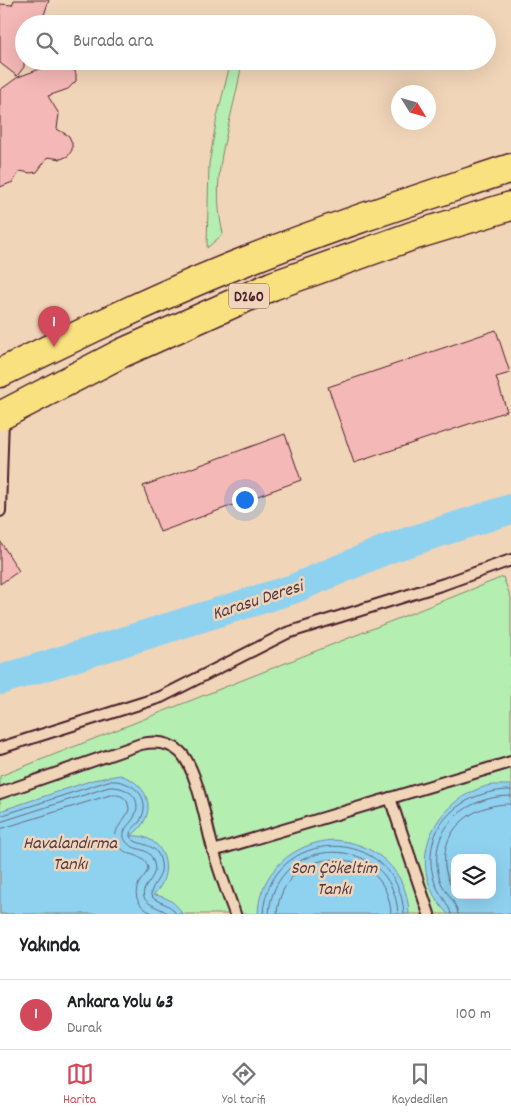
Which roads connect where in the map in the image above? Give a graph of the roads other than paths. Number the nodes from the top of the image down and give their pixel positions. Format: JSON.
{"nodes":[{"id":1,"x":511,"y":168,"type":"edge"},
{"id":2,"x":511,"y":206,"type":"edge"},
{"id":3,"x":0,"y":373,"type":"edge"},
{"id":4,"x":2,"y":415,"type":"edge"},
{"id":5,"x":0,"y":510,"type":"edge"},
{"id":6,"x":511,"y":560,"type":"edge"},
{"id":7,"x":0,"y":748,"type":"edge"},
{"id":8,"x":511,"y":762,"type":"edge"},
{"id":9,"x":0,"y":793,"type":"edge"},
{"id":10,"x":390,"y":798,"type":"junction"},
{"id":11,"x":213,"y":851,"type":"junction"},
{"id":12,"x":235,"y":914,"type":"edge"},
{"id":13,"x":429,"y":914,"type":"edge"}],
"edges":[{"from":1,"to":3,"type":"highway","number":"D260"},
{"from":2,"to":4,"type":"highway","number":"D260"},
{"from":4,"to":5,"type":"lane"},
{"from":6,"to":7,"type":"lane"},
{"from":8,"to":10,"type":"lane"},
{"from":9,"to":11,"type":"lane"},
{"from":10,"to":11,"type":"lane"},
{"from":10,"to":13,"type":"lane"},
{"from":11,"to":12,"type":"lane"}]}
